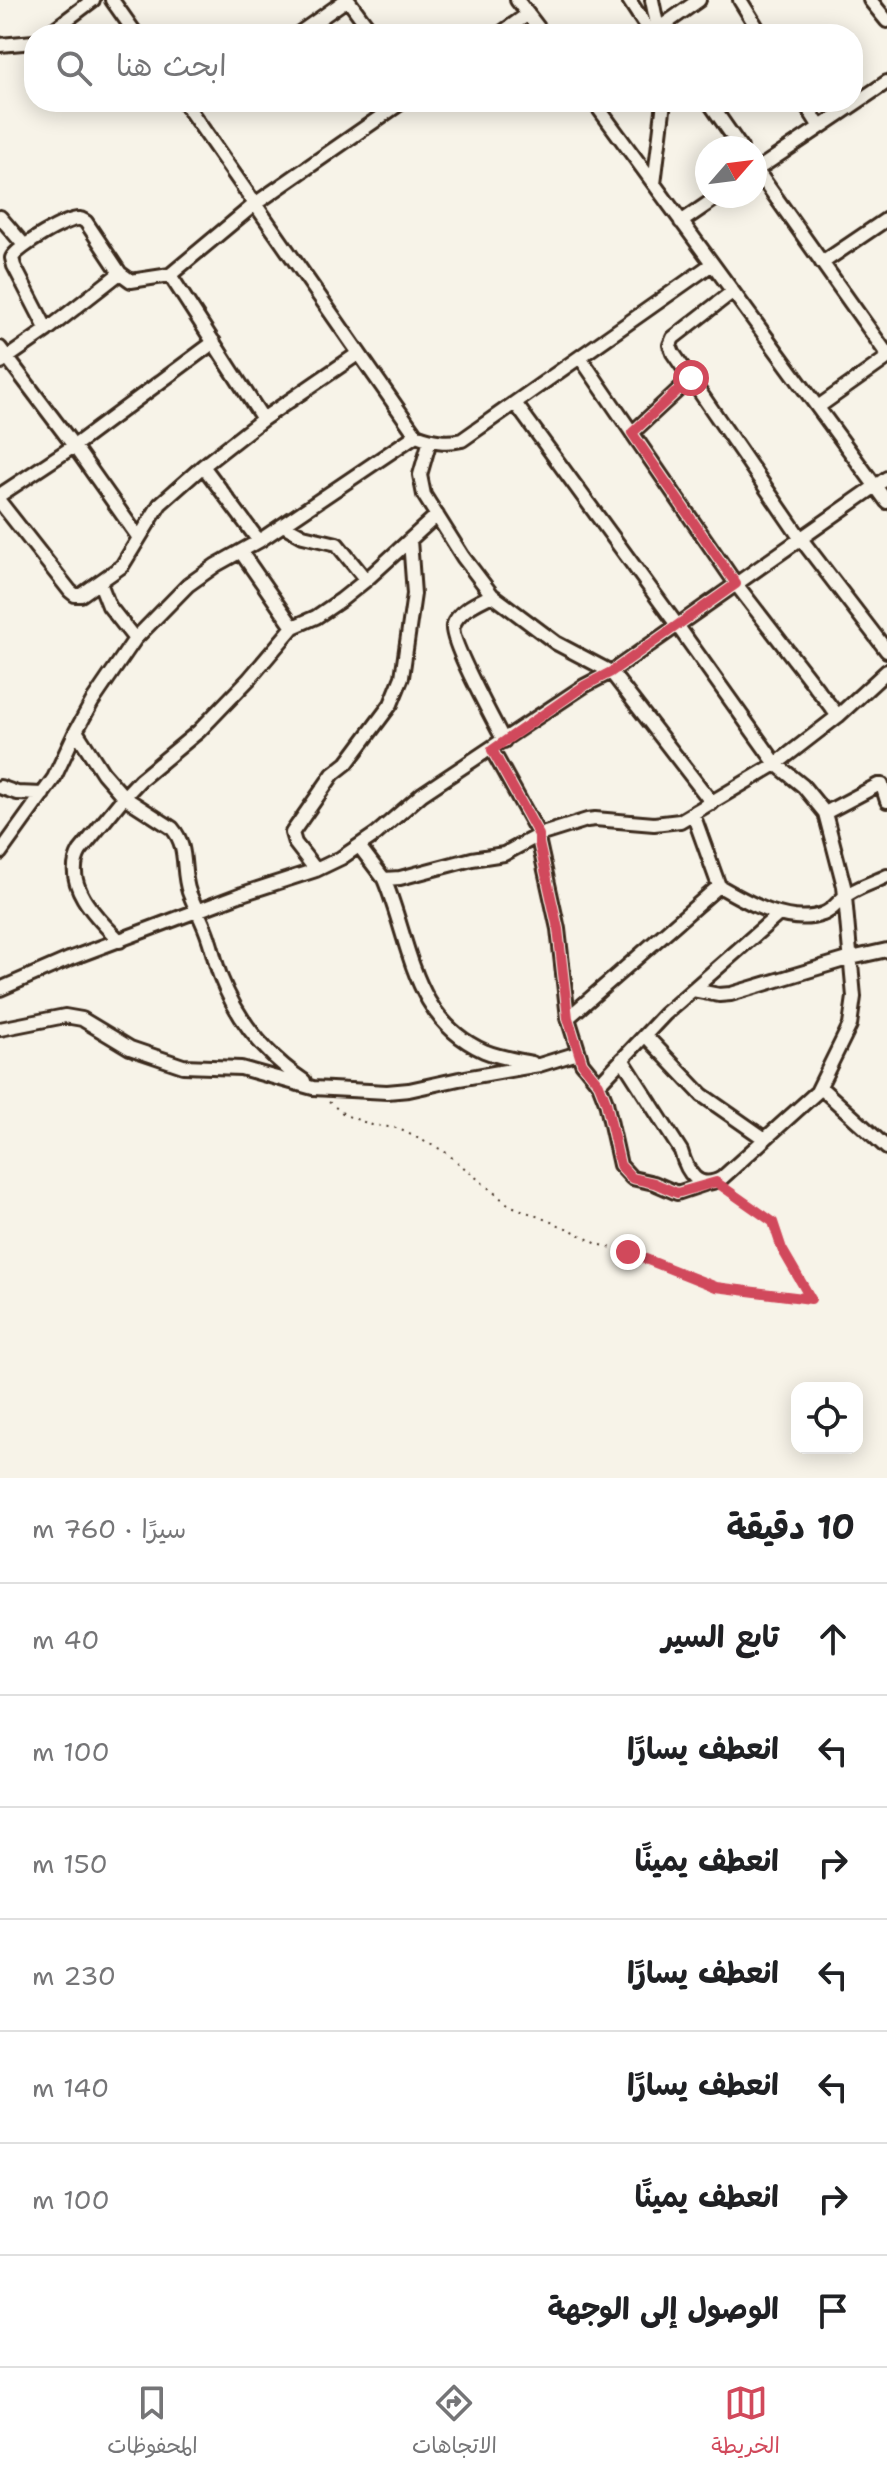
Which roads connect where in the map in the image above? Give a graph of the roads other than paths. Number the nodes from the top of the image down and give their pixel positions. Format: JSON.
{"nodes":[{"id":1,"x":93,"y":0,"type":"edge"},
{"id":2,"x":347,"y":0,"type":"edge"},
{"id":3,"x":517,"y":0,"type":"edge"},
{"id":4,"x":629,"y":0,"type":"edge"},
{"id":5,"x":652,"y":0,"type":"edge"},
{"id":6,"x":699,"y":0,"type":"edge"},
{"id":7,"x":740,"y":0,"type":"edge"},
{"id":8,"x":870,"y":0,"type":"edge"},
{"id":9,"x":116,"y":2,"type":"edge"},
{"id":10,"x":528,"y":14,"type":"junction"},
{"id":11,"x":887,"y":21,"type":"edge"},
{"id":12,"x":61,"y":24,"type":"edge"},
{"id":13,"x":130,"y":24,"type":"edge"},
{"id":14,"x":312,"y":24,"type":"edge"},
{"id":15,"x":365,"y":24,"type":"edge"},
{"id":16,"x":514,"y":24,"type":"edge"},
{"id":17,"x":536,"y":24,"type":"edge"},
{"id":18,"x":645,"y":24,"type":"edge"},
{"id":19,"x":658,"y":24,"type":"edge"},
{"id":20,"x":669,"y":24,"type":"edge"},
{"id":21,"x":755,"y":24,"type":"edge"},
{"id":22,"x":24,"y":43,"type":"edge"},
{"id":23,"x":0,"y":45,"type":"edge"},
{"id":24,"x":887,"y":82,"type":"edge"},
{"id":25,"x":863,"y":98,"type":"edge"},
{"id":26,"x":192,"y":112,"type":"edge"},
{"id":27,"x":388,"y":112,"type":"edge"},
{"id":28,"x":601,"y":112,"type":"edge"},
{"id":29,"x":663,"y":112,"type":"edge"},
{"id":30,"x":716,"y":112,"type":"edge"},
{"id":31,"x":810,"y":112,"type":"edge"},
{"id":32,"x":842,"y":112,"type":"edge"},
{"id":33,"x":820,"y":127,"type":"junction"},
{"id":34,"x":733,"y":136,"type":"edge"},
{"id":35,"x":767,"y":163,"type":"edge"},
{"id":36,"x":654,"y":184,"type":"junction"},
{"id":37,"x":767,"y":186,"type":"edge"},
{"id":38,"x":255,"y":204,"type":"junction"},
{"id":39,"x":701,"y":208,"type":"edge"},
{"id":40,"x":0,"y":217,"type":"edge"},
{"id":41,"x":887,"y":219,"type":"edge"},
{"id":42,"x":681,"y":222,"type":"junction"},
{"id":43,"x":24,"y":245,"type":"junction"},
{"id":44,"x":822,"y":263,"type":"junction"},
{"id":45,"x":712,"y":264,"type":"junction"},
{"id":46,"x":120,"y":273,"type":"junction"},
{"id":47,"x":170,"y":275,"type":"junction"},
{"id":48,"x":732,"y":292,"type":"junction"},
{"id":49,"x":47,"y":330,"type":"junction"},
{"id":50,"x":214,"y":342,"type":"junction"},
{"id":51,"x":359,"y":353,"type":"junction"},
{"id":52,"x":887,"y":356,"type":"edge"},
{"id":53,"x":2,"y":357,"type":"edge"},
{"id":54,"x":580,"y":357,"type":"junction"},
{"id":55,"x":691,"y":378,"type":"junction"},
{"id":56,"x":515,"y":403,"type":"junction"},
{"id":57,"x":818,"y":407,"type":"junction"},
{"id":58,"x":263,"y":419,"type":"junction"},
{"id":59,"x":632,"y":433,"type":"junction"},
{"id":60,"x":416,"y":435,"type":"junction"},
{"id":61,"x":430,"y":440,"type":"junction"},
{"id":62,"x":74,"y":446,"type":"junction"},
{"id":63,"x":203,"y":466,"type":"junction"},
{"id":64,"x":882,"y":482,"type":"edge"},
{"id":65,"x":0,"y":495,"type":"edge"},
{"id":66,"x":0,"y":502,"type":"edge"},
{"id":67,"x":887,"y":502,"type":"edge"},
{"id":68,"x":437,"y":515,"type":"junction"},
{"id":69,"x":283,"y":525,"type":"junction"},
{"id":70,"x":139,"y":538,"type":"junction"},
{"id":71,"x":801,"y":539,"type":"junction"},
{"id":72,"x":410,"y":540,"type":"junction"},
{"id":73,"x":259,"y":541,"type":"junction"},
{"id":74,"x":241,"y":552,"type":"junction"},
{"id":75,"x":366,"y":580,"type":"junction"},
{"id":76,"x":100,"y":583,"type":"junction"},
{"id":77,"x":736,"y":584,"type":"junction"},
{"id":78,"x":492,"y":595,"type":"junction"},
{"id":79,"x":677,"y":625,"type":"junction"},
{"id":80,"x":293,"y":627,"type":"junction"},
{"id":81,"x":135,"y":639,"type":"junction"},
{"id":82,"x":887,"y":651,"type":"edge"},
{"id":83,"x":887,"y":671,"type":"edge"},
{"id":84,"x":611,"y":672,"type":"junction"},
{"id":85,"x":838,"y":716,"type":"junction"},
{"id":86,"x":76,"y":731,"type":"junction"},
{"id":87,"x":504,"y":741,"type":"junction"},
{"id":88,"x":492,"y":750,"type":"junction"},
{"id":89,"x":776,"y":764,"type":"junction"},
{"id":90,"x":0,"y":787,"type":"edge"},
{"id":91,"x":43,"y":794,"type":"junction"},
{"id":92,"x":124,"y":797,"type":"junction"},
{"id":93,"x":887,"y":801,"type":"edge"},
{"id":94,"x":712,"y":803,"type":"junction"},
{"id":95,"x":825,"y":813,"type":"junction"},
{"id":96,"x":693,"y":814,"type":"junction"},
{"id":97,"x":539,"y":835,"type":"junction"},
{"id":98,"x":359,"y":846,"type":"junction"},
{"id":99,"x":0,"y":853,"type":"edge"},
{"id":100,"x":316,"y":870,"type":"junction"},
{"id":101,"x":887,"y":876,"type":"edge"},
{"id":102,"x":384,"y":879,"type":"junction"},
{"id":103,"x":719,"y":886,"type":"junction"},
{"id":104,"x":844,"y":897,"type":"junction"},
{"id":105,"x":198,"y":911,"type":"junction"},
{"id":106,"x":779,"y":914,"type":"junction"},
{"id":107,"x":120,"y":941,"type":"junction"},
{"id":108,"x":887,"y":950,"type":"edge"},
{"id":109,"x":851,"y":958,"type":"junction"},
{"id":110,"x":0,"y":989,"type":"edge"},
{"id":111,"x":693,"y":990,"type":"junction"},
{"id":112,"x":568,"y":1018,"type":"junction"},
{"id":113,"x":0,"y":1029,"type":"edge"},
{"id":114,"x":645,"y":1035,"type":"junction"},
{"id":115,"x":578,"y":1053,"type":"junction"},
{"id":116,"x":622,"y":1059,"type":"junction"},
{"id":117,"x":539,"y":1065,"type":"junction"},
{"id":118,"x":599,"y":1084,"type":"junction"},
{"id":119,"x":820,"y":1087,"type":"junction"},
{"id":120,"x":313,"y":1088,"type":"junction"},
{"id":121,"x":765,"y":1139,"type":"junction"},
{"id":122,"x":887,"y":1148,"type":"edge"},
{"id":123,"x":710,"y":1183,"type":"junction"}],
"edges":[{"from":1,"to":12,"type":"street"},
{"from":2,"to":14,"type":"street"},
{"from":2,"to":15,"type":"street"},
{"from":3,"to":10,"type":"street"},
{"from":4,"to":18,"type":"street"},
{"from":5,"to":19,"type":"street"},
{"from":6,"to":20,"type":"street"},
{"from":7,"to":21,"type":"street"},
{"from":8,"to":11,"type":"street"},
{"from":9,"to":13,"type":"street"},
{"from":10,"to":16,"type":"street"},
{"from":10,"to":17,"type":"street"},
{"from":22,"to":23,"type":"street"},
{"from":24,"to":25,"type":"street"},
{"from":26,"to":38,"type":"street"},
{"from":27,"to":38,"type":"street"},
{"from":28,"to":36,"type":"street"},
{"from":29,"to":36,"type":"street"},
{"from":30,"to":34,"type":"street"},
{"from":31,"to":33,"type":"street"},
{"from":32,"to":33,"type":"street"},
{"from":33,"to":35,"type":"street"},
{"from":36,"to":42,"type":"street"},
{"from":37,"to":44,"type":"street"},
{"from":38,"to":47,"type":"street"},
{"from":38,"to":51,"type":"street"},
{"from":39,"to":42,"type":"street"},
{"from":40,"to":43,"type":"street"},
{"from":41,"to":44,"type":"street"},
{"from":42,"to":45,"type":"street"},
{"from":43,"to":46,"type":"street"},
{"from":43,"to":49,"type":"street"},
{"from":44,"to":52,"type":"street"},
{"from":45,"to":48,"type":"street"},
{"from":45,"to":54,"type":"street"},
{"from":46,"to":47,"type":"street"},
{"from":46,"to":49,"type":"street"},
{"from":47,"to":50,"type":"street"},
{"from":48,"to":55,"type":"street"},
{"from":48,"to":57,"type":"street"},
{"from":49,"to":53,"type":"street"},
{"from":50,"to":58,"type":"street"},
{"from":50,"to":62,"type":"street"},
{"from":51,"to":58,"type":"street"},
{"from":51,"to":60,"type":"street"},
{"from":52,"to":57,"type":"street"},
{"from":53,"to":62,"type":"street"},
{"from":54,"to":56,"type":"street"},
{"from":54,"to":59,"type":"street"},
{"from":55,"to":59,"type":"street"},
{"from":55,"to":71,"type":"street"},
{"from":56,"to":61,"type":"street"},
{"from":56,"to":79,"type":"street"},
{"from":57,"to":64,"type":"street"},
{"from":58,"to":63,"type":"street"},
{"from":59,"to":77,"type":"street"},
{"from":60,"to":61,"type":"street"},
{"from":60,"to":69,"type":"street"},
{"from":61,"to":68,"type":"street"},
{"from":62,"to":65,"type":"street"},
{"from":62,"to":70,"type":"street"},
{"from":63,"to":70,"type":"street"},
{"from":63,"to":73,"type":"street"},
{"from":64,"to":67,"type":"street"},
{"from":64,"to":71,"type":"street"},
{"from":66,"to":76,"type":"street"},
{"from":68,"to":72,"type":"street"},
{"from":68,"to":78,"type":"street"},
{"from":69,"to":73,"type":"street"},
{"from":69,"to":75,"type":"street"},
{"from":70,"to":76,"type":"street"},
{"from":71,"to":77,"type":"street"},
{"from":71,"to":82,"type":"street"},
{"from":72,"to":75,"type":"street"},
{"from":72,"to":100,"type":"street"},
{"from":73,"to":74,"type":"street"},
{"from":74,"to":80,"type":"street"},
{"from":74,"to":81,"type":"street"},
{"from":75,"to":80,"type":"street"},
{"from":76,"to":81,"type":"street"},
{"from":77,"to":79,"type":"street"},
{"from":77,"to":85,"type":"street"},
{"from":78,"to":84,"type":"street"},
{"from":78,"to":87,"type":"street"},
{"from":79,"to":84,"type":"street"},
{"from":79,"to":89,"type":"street"},
{"from":80,"to":92,"type":"street"},
{"from":81,"to":86,"type":"street"},
{"from":83,"to":85,"type":"street"},
{"from":84,"to":87,"type":"street"},
{"from":84,"to":94,"type":"street"},
{"from":85,"to":89,"type":"street"},
{"from":86,"to":91,"type":"street"},
{"from":86,"to":92,"type":"street"},
{"from":87,"to":88,"type":"street"},
{"from":88,"to":97,"type":"street"},
{"from":88,"to":98,"type":"street"},
{"from":89,"to":94,"type":"street"},
{"from":89,"to":95,"type":"street"},
{"from":90,"to":91,"type":"street"},
{"from":91,"to":99,"type":"street"},
{"from":92,"to":105,"type":"street"},
{"from":92,"to":107,"type":"street"},
{"from":93,"to":95,"type":"street"},
{"from":94,"to":96,"type":"street"},
{"from":95,"to":104,"type":"street"},
{"from":96,"to":97,"type":"street"},
{"from":96,"to":103,"type":"street"},
{"from":97,"to":102,"type":"street"},
{"from":97,"to":112,"type":"street"},
{"from":98,"to":100,"type":"street"},
{"from":98,"to":102,"type":"street"},
{"from":100,"to":105,"type":"street"},
{"from":101,"to":104,"type":"street"},
{"from":102,"to":117,"type":"street"},
{"from":103,"to":106,"type":"street"},
{"from":103,"to":112,"type":"street"},
{"from":104,"to":106,"type":"street"},
{"from":104,"to":109,"type":"street"},
{"from":105,"to":107,"type":"street"},
{"from":105,"to":120,"type":"street"},
{"from":106,"to":111,"type":"street"},
{"from":107,"to":110,"type":"street"},
{"from":108,"to":109,"type":"street"},
{"from":109,"to":111,"type":"street"},
{"from":109,"to":119,"type":"street"},
{"from":111,"to":114,"type":"street"},
{"from":112,"to":115,"type":"street"},
{"from":113,"to":120,"type":"street"},
{"from":114,"to":116,"type":"street"},
{"from":114,"to":121,"type":"street"},
{"from":115,"to":117,"type":"street"},
{"from":115,"to":118,"type":"street"},
{"from":116,"to":118,"type":"street"},
{"from":116,"to":123,"type":"street"},
{"from":117,"to":120,"type":"street"},
{"from":118,"to":123,"type":"street"},
{"from":119,"to":121,"type":"street"},
{"from":119,"to":122,"type":"street"},
{"from":121,"to":123,"type":"street"}]}
